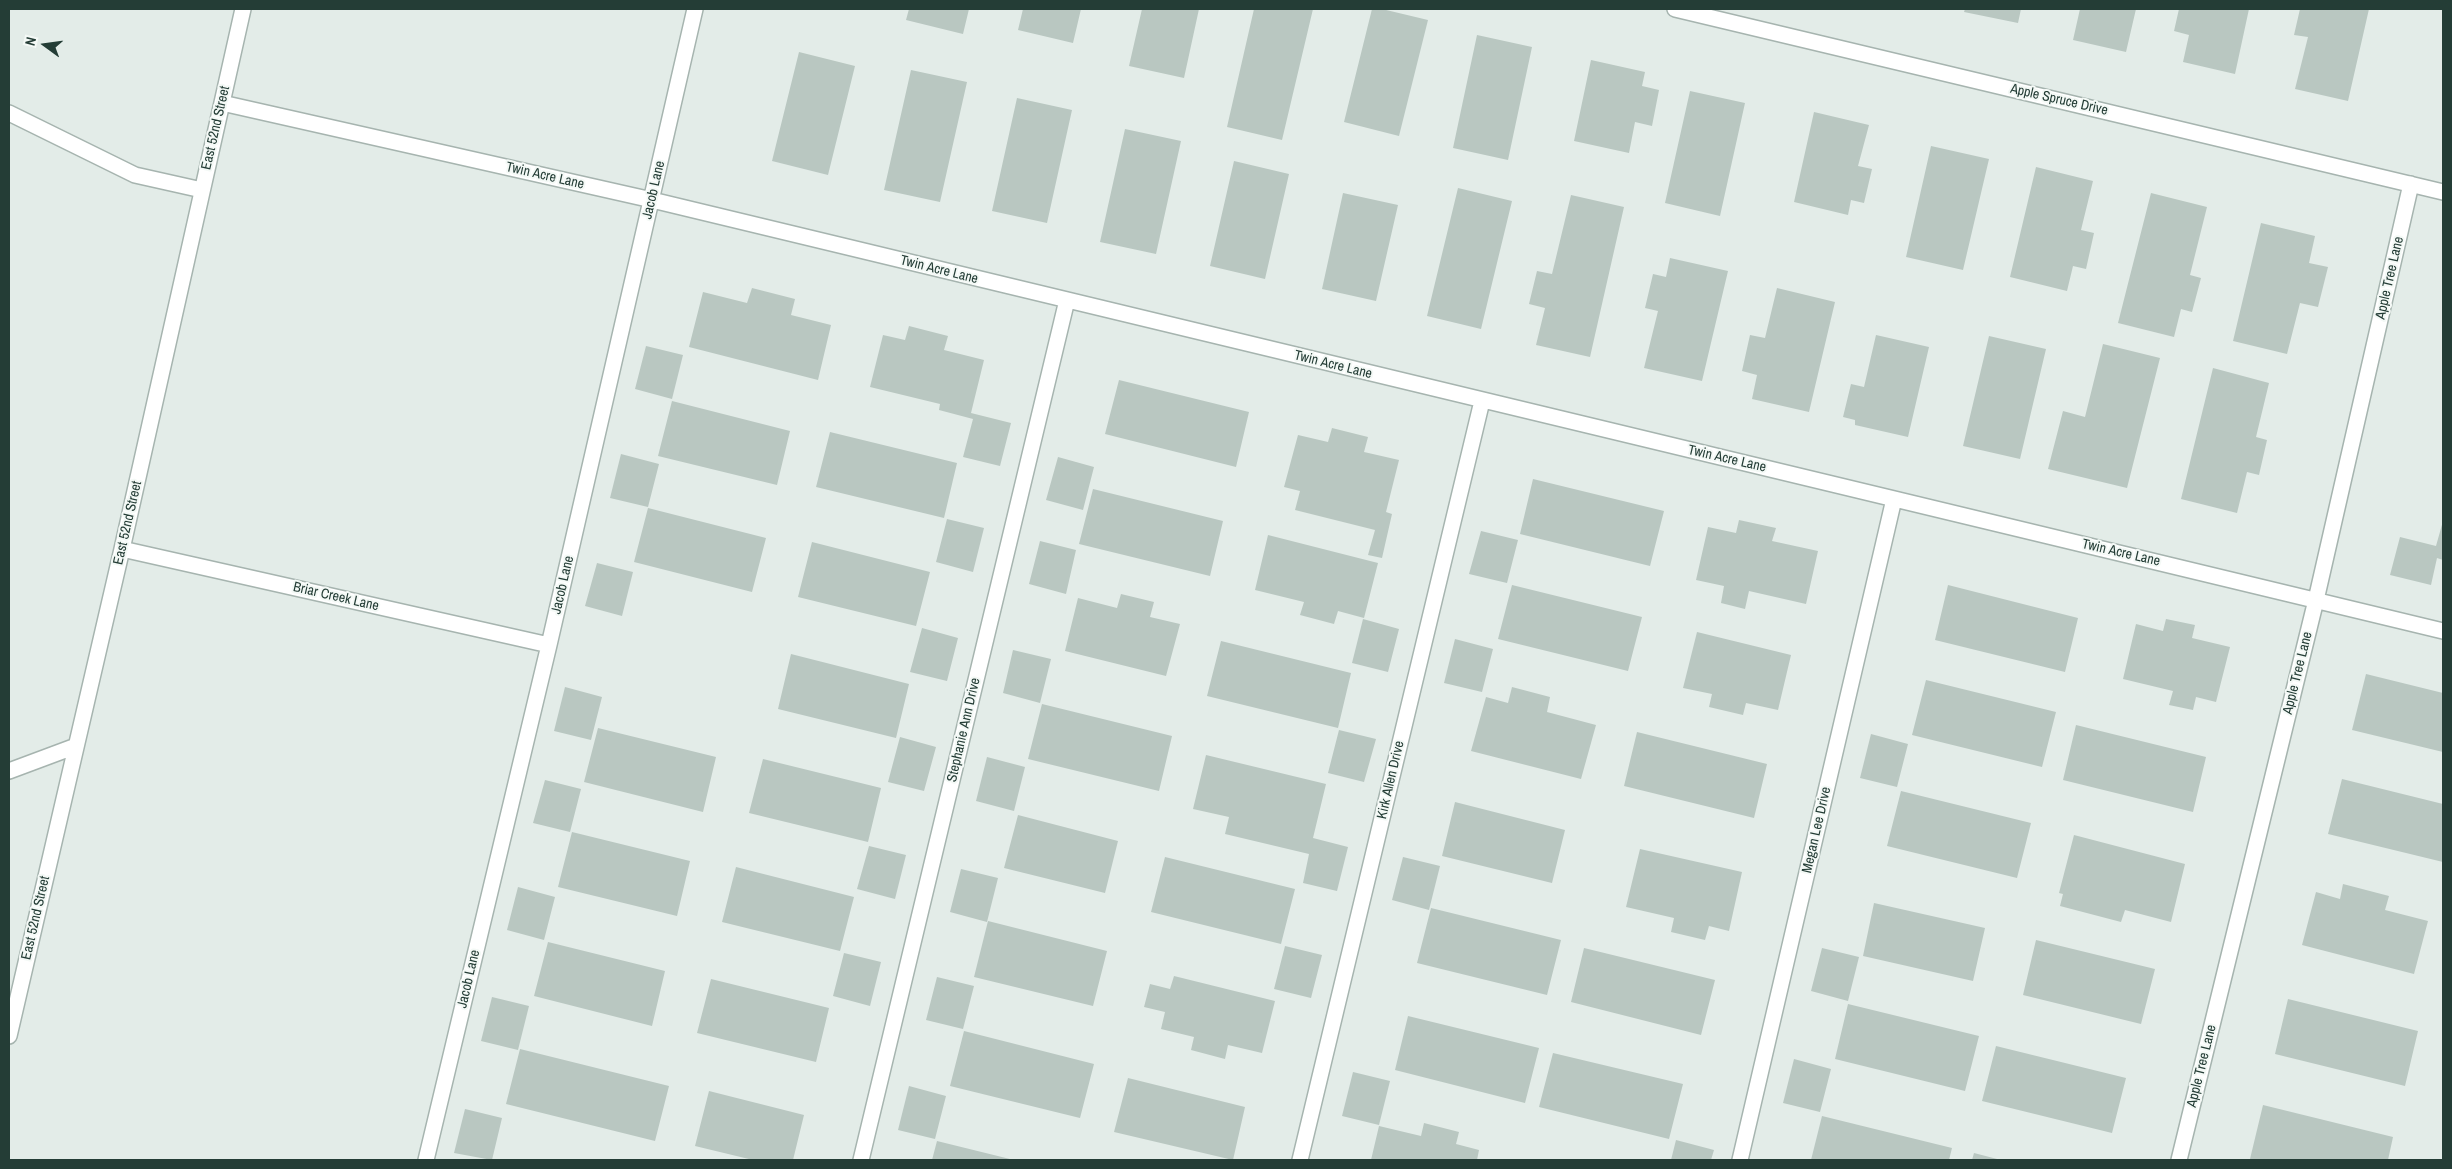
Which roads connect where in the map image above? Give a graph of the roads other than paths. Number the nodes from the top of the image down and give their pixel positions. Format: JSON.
{"nodes":[{"id":1,"x":242,"y":9,"type":"edge"},
{"id":2,"x":695,"y":9,"type":"edge"},
{"id":3,"x":1675,"y":9,"type":"edge"},
{"id":4,"x":222,"y":103,"type":"junction"},
{"id":5,"x":9,"y":113,"type":"edge"},
{"id":6,"x":2411,"y":184,"type":"junction"},
{"id":7,"x":202,"y":190,"type":"junction"},
{"id":8,"x":2443,"y":192,"type":"edge"},
{"id":9,"x":652,"y":200,"type":"junction"},
{"id":10,"x":1067,"y":300,"type":"junction"},
{"id":11,"x":1482,"y":401,"type":"junction"},
{"id":12,"x":1894,"y":499,"type":"junction"},
{"id":13,"x":122,"y":549,"type":"junction"},
{"id":14,"x":2316,"y":600,"type":"junction"},
{"id":15,"x":2443,"y":631,"type":"edge"},
{"id":16,"x":549,"y":645,"type":"junction"},
{"id":17,"x":76,"y":746,"type":"junction"},
{"id":18,"x":9,"y":771,"type":"edge"},
{"id":19,"x":9,"y":1036,"type":"edge"},
{"id":20,"x":426,"y":1160,"type":"edge"},
{"id":21,"x":862,"y":1160,"type":"edge"},
{"id":22,"x":1300,"y":1160,"type":"edge"},
{"id":23,"x":1740,"y":1160,"type":"edge"},
{"id":24,"x":2179,"y":1160,"type":"edge"}],
"edges":[{"from":1,"to":4,"type":"street","name":"East 52nd Street"},
{"from":2,"to":9,"type":"street","name":"Jacob Lane"},
{"from":3,"to":6,"type":"street","name":"Apple Spruce Drive"},
{"from":4,"to":7,"type":"street","name":"East 52nd Street"},
{"from":4,"to":9,"type":"street","name":"Twin Acre Lane"},
{"from":5,"to":7,"type":"street"},
{"from":6,"to":8,"type":"street","name":"Apple Spruce Drive"},
{"from":6,"to":14,"type":"street","name":"Apple Tree Lane"},
{"from":7,"to":13,"type":"street","name":"East 52nd Street"},
{"from":9,"to":10,"type":"street","name":"Twin Acre Lane"},
{"from":9,"to":16,"type":"street","name":"Jacob Lane"},
{"from":10,"to":11,"type":"street","name":"Twin Acre Lane"},
{"from":10,"to":21,"type":"street","name":"Stephanie Ann Drive"},
{"from":11,"to":12,"type":"street","name":"Twin Acre Lane"},
{"from":11,"to":22,"type":"street","name":"Kirk Allen Drive"},
{"from":12,"to":14,"type":"street","name":"Twin Acre Lane"},
{"from":12,"to":23,"type":"street","name":"Megan Lee Drive"},
{"from":13,"to":16,"type":"street","name":"Briar Creek Lane"},
{"from":13,"to":17,"type":"street","name":"East 52nd Street"},
{"from":14,"to":15,"type":"street","name":"Twin Acre Lane"},
{"from":14,"to":24,"type":"street","name":"Apple Tree Lane"},
{"from":16,"to":20,"type":"street","name":"Jacob Lane"},
{"from":17,"to":18,"type":"street"},
{"from":17,"to":19,"type":"street","name":"East 52nd Street"}]}
